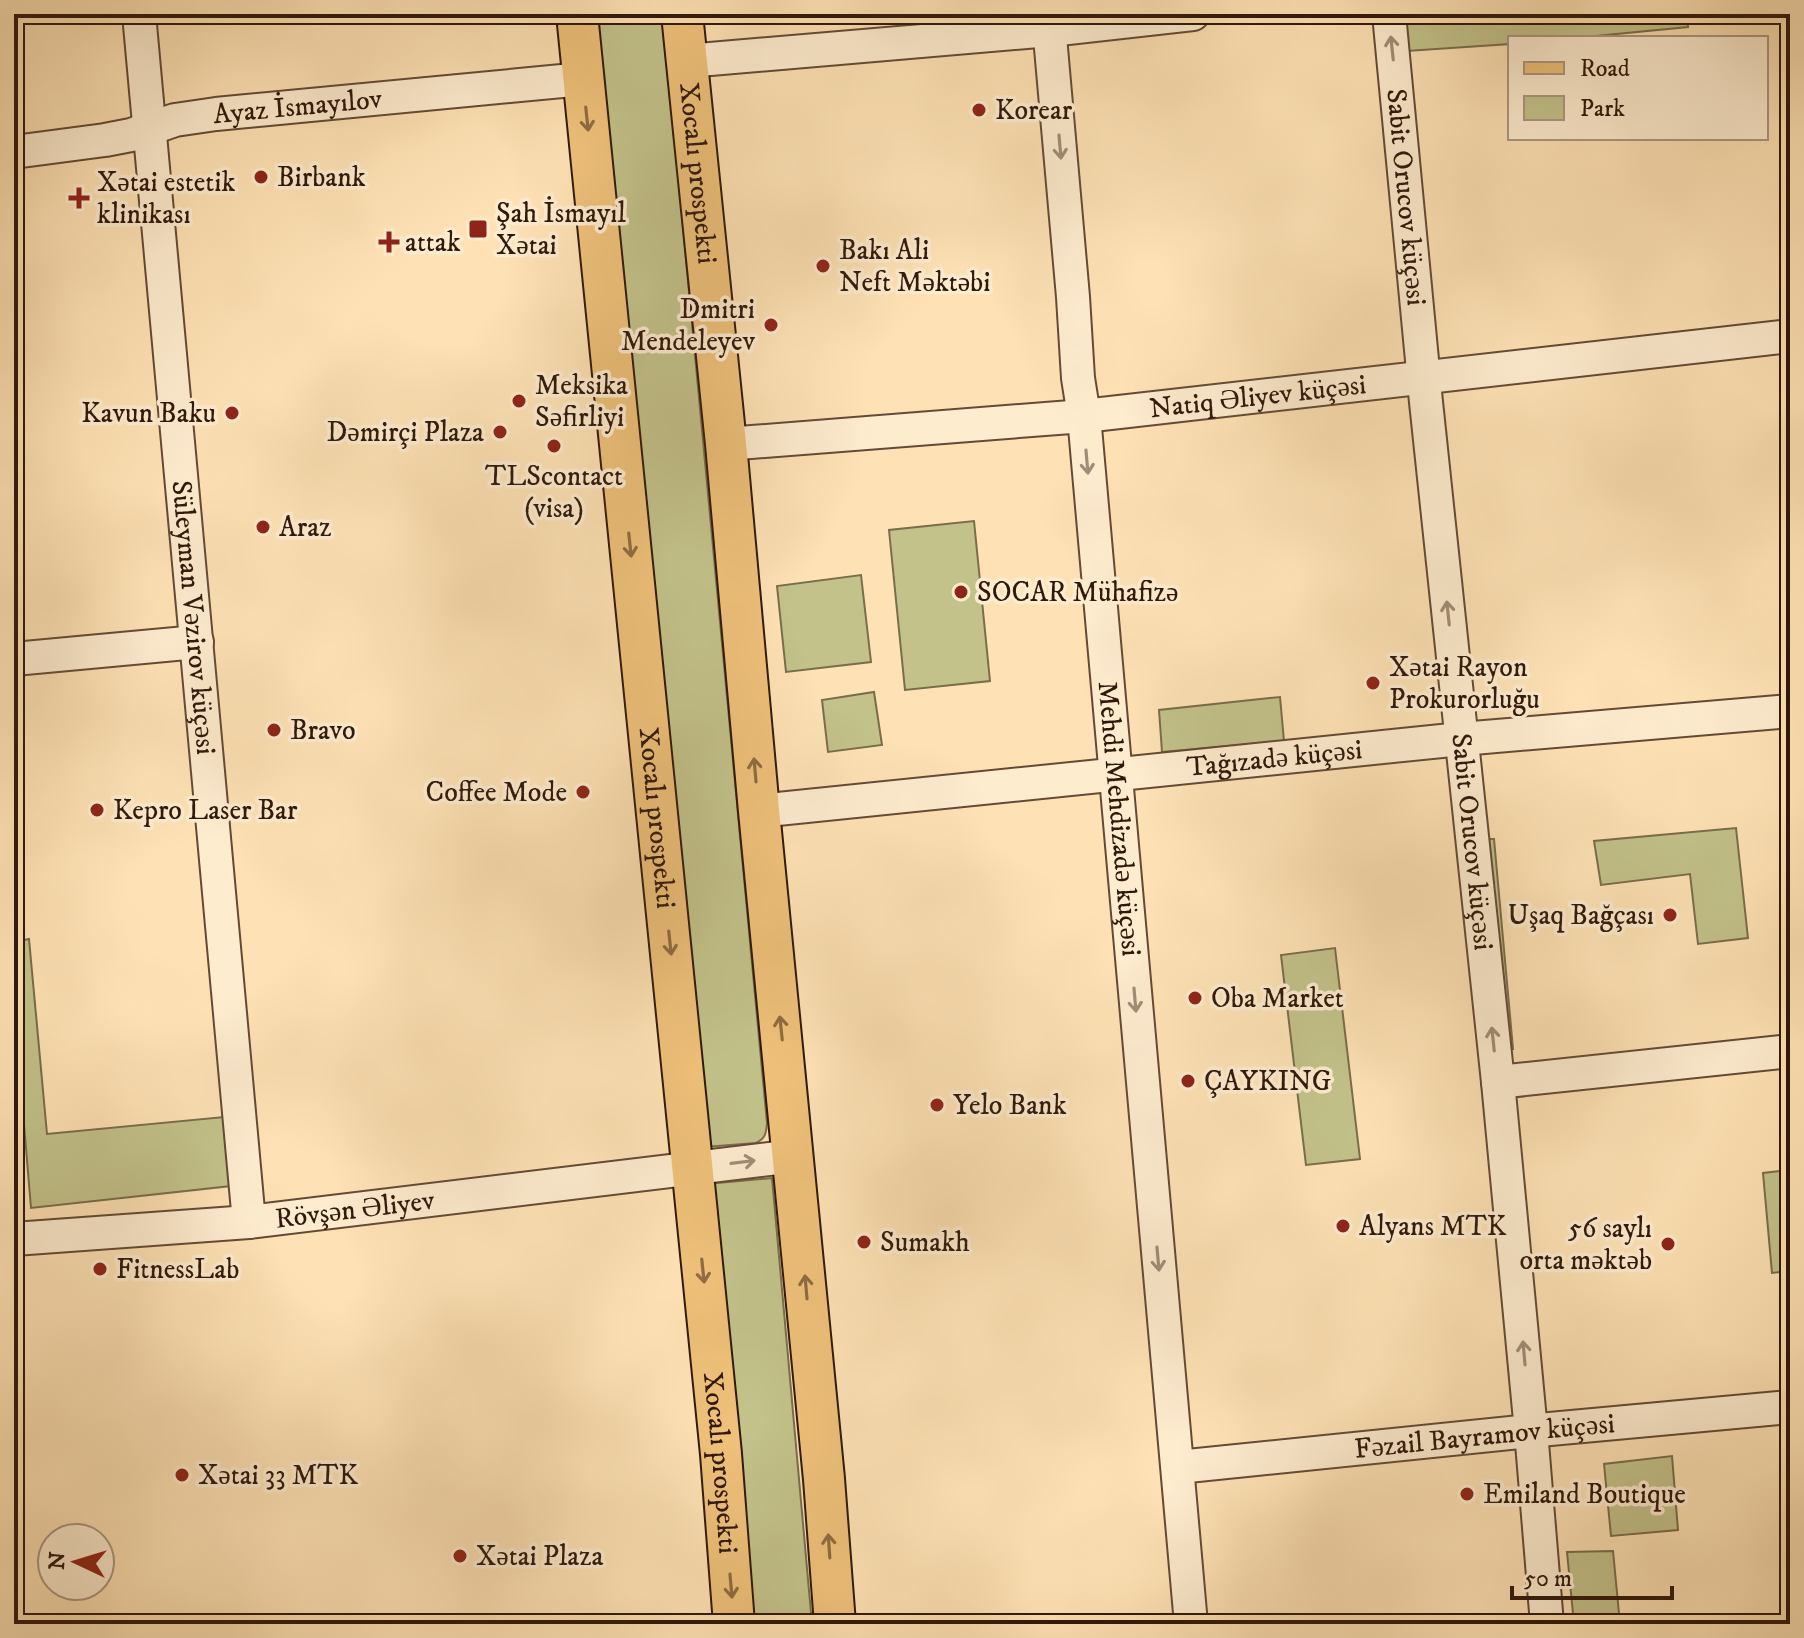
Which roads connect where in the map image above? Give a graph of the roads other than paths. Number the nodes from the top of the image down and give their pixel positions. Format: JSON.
{"nodes":[{"id":1,"x":139,"y":14,"type":"edge"},
{"id":2,"x":577,"y":14,"type":"edge"},
{"id":3,"x":682,"y":14,"type":"edge"},
{"id":4,"x":1193,"y":14,"type":"edge"},
{"id":5,"x":1389,"y":14,"type":"edge"},
{"id":6,"x":1049,"y":22,"type":"edge"},
{"id":7,"x":687,"y":61,"type":"junction"},
{"id":8,"x":583,"y":79,"type":"junction"},
{"id":9,"x":150,"y":128,"type":"junction"},
{"id":10,"x":14,"y":152,"type":"edge"},
{"id":11,"x":1790,"y":336,"type":"edge"},
{"id":12,"x":1424,"y":378,"type":"junction"},
{"id":13,"x":1084,"y":416,"type":"junction"},
{"id":14,"x":726,"y":444,"type":"junction"},
{"id":15,"x":197,"y":642,"type":"junction"},
{"id":16,"x":14,"y":659,"type":"edge"},
{"id":17,"x":1790,"y":711,"type":"edge"},
{"id":18,"x":1461,"y":739,"type":"junction"},
{"id":19,"x":1116,"y":775,"type":"junction"},
{"id":20,"x":759,"y":811,"type":"junction"},
{"id":21,"x":1790,"y":1051,"type":"edge"},
{"id":22,"x":1498,"y":1082,"type":"junction"},
{"id":23,"x":794,"y":1156,"type":"junction"},
{"id":24,"x":693,"y":1168,"type":"junction"},
{"id":25,"x":249,"y":1222,"type":"junction"},
{"id":26,"x":14,"y":1239,"type":"edge"},
{"id":27,"x":1790,"y":1407,"type":"edge"},
{"id":28,"x":1531,"y":1431,"type":"junction"},
{"id":29,"x":1178,"y":1467,"type":"junction"},
{"id":30,"x":734,"y":1624,"type":"edge"},
{"id":31,"x":835,"y":1624,"type":"edge"},
{"id":32,"x":1191,"y":1624,"type":"edge"},
{"id":33,"x":1547,"y":1624,"type":"edge"}],
"edges":[{"from":1,"to":9,"type":"street","name":"Süleyman Vəzirov küçəsi"},
{"from":2,"to":8,"type":"main road","name":"Xocalı prospekti"},
{"from":3,"to":7,"type":"main road","name":"Xocalı prospekti"},
{"from":4,"to":6,"type":"street"},
{"from":12,"to":5,"type":"street","name":"Sabit Orucov küçəsi","one_way":true},
{"from":6,"to":7,"type":"street"},
{"from":6,"to":13,"type":"street","name":"Mehdi Mehdizadə küçəsi","one_way":true},
{"from":7,"to":14,"type":"main road","name":"Xocalı prospekti"},
{"from":8,"to":9,"type":"street","name":"Ayaz İsmayılov"},
{"from":8,"to":24,"type":"main road","name":"Xocalı prospekti","one_way":true},
{"from":9,"to":10,"type":"street","name":"Ayaz İsmayılov"},
{"from":9,"to":15,"type":"street","name":"Süleyman Vəzirov küçəsi"},
{"from":11,"to":12,"type":"street","name":"Natiq Əliyev küçəsi"},
{"from":12,"to":13,"type":"street","name":"Natiq Əliyev küçəsi"},
{"from":18,"to":12,"type":"street","name":"Sabit Orucov küçəsi","one_way":true},
{"from":13,"to":14,"type":"street","name":"Natiq Əliyev küçəsi"},
{"from":13,"to":19,"type":"street","name":"Mehdi Mehdizadə küçəsi","one_way":true},
{"from":20,"to":14,"type":"main road","name":"Xocalı prospekti","one_way":true},
{"from":15,"to":16,"type":"street"},
{"from":15,"to":25,"type":"street","name":"Süleyman Vəzirov küçəsi"},
{"from":17,"to":18,"type":"street","name":"Tağızadə küçəsi"},
{"from":18,"to":19,"type":"street","name":"Tağızadə küçəsi"},
{"from":22,"to":18,"type":"street","name":"Sabit Orucov küçəsi","one_way":true},
{"from":19,"to":20,"type":"street","name":"Tağızadə küçəsi"},
{"from":19,"to":29,"type":"street","name":"Mehdi Mehdizadə küçəsi","one_way":true},
{"from":23,"to":20,"type":"main road","name":"Xocalı prospekti","one_way":true},
{"from":21,"to":22,"type":"street"},
{"from":28,"to":22,"type":"street","name":"Sabit Orucov küçəsi","one_way":true},
{"from":24,"to":23,"type":"street","name":"Rövşən Əliyev","one_way":true},
{"from":31,"to":23,"type":"main road","name":"Xocalı prospekti","one_way":true},
{"from":24,"to":25,"type":"street","name":"Rövşən Əliyev"},
{"from":24,"to":30,"type":"main road","name":"Xocalı prospekti","one_way":true},
{"from":25,"to":26,"type":"street","name":"Rövşən Əliyev"},
{"from":27,"to":28,"type":"street","name":"Fəzail Bayramov küçəsi"},
{"from":28,"to":29,"type":"street","name":"Fəzail Bayramov küçəsi"},
{"from":28,"to":33,"type":"street","name":"Sabit Orucov küçəsi"},
{"from":29,"to":32,"type":"street","name":"Mehdi Mehdizadə küçəsi"}]}
